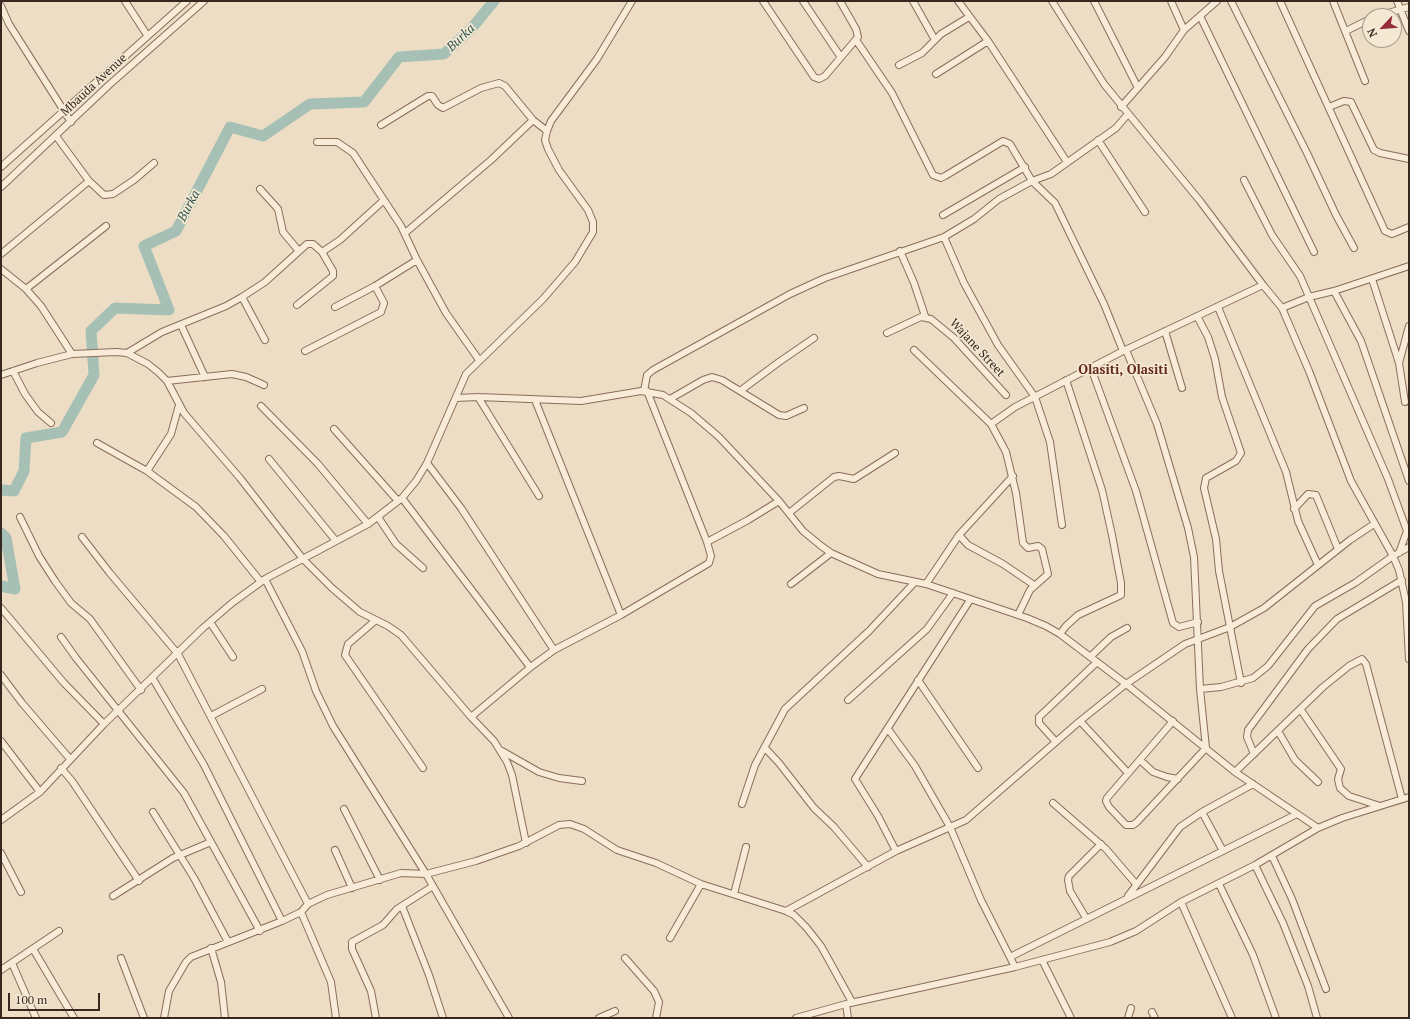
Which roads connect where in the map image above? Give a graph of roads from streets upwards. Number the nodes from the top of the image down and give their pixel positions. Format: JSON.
{"nodes":[{"id":1,"x":125,"y":1,"type":"edge"},
{"id":2,"x":204,"y":1,"type":"edge"},
{"id":3,"x":763,"y":1,"type":"edge"},
{"id":4,"x":803,"y":1,"type":"edge"},
{"id":5,"x":840,"y":1,"type":"edge"},
{"id":6,"x":913,"y":1,"type":"edge"},
{"id":7,"x":958,"y":1,"type":"edge"},
{"id":8,"x":1052,"y":1,"type":"edge"},
{"id":9,"x":1094,"y":1,"type":"edge"},
{"id":10,"x":1171,"y":1,"type":"edge"},
{"id":11,"x":1217,"y":1,"type":"edge"},
{"id":12,"x":1231,"y":1,"type":"edge"},
{"id":13,"x":1280,"y":1,"type":"edge"},
{"id":14,"x":1333,"y":1,"type":"edge"},
{"id":15,"x":183,"y":2,"type":"edge"},
{"id":16,"x":629,"y":3,"type":"edge"},
{"id":17,"x":1,"y":6,"type":"edge"},
{"id":18,"x":1402,"y":15,"type":"edge"},
{"id":19,"x":1200,"y":16,"type":"junction"},
{"id":20,"x":969,"y":17,"type":"junction"},
{"id":21,"x":1362,"y":23,"type":"edge"},
{"id":22,"x":1184,"y":30,"type":"junction"},
{"id":23,"x":1346,"y":31,"type":"junction"},
{"id":24,"x":1409,"y":31,"type":"edge"},
{"id":25,"x":148,"y":35,"type":"junction"},
{"id":26,"x":856,"y":40,"type":"junction"},
{"id":27,"x":935,"y":40,"type":"junction"},
{"id":28,"x":988,"y":41,"type":"junction"},
{"id":29,"x":840,"y":56,"type":"junction"},
{"id":30,"x":899,"y":65,"type":"dead end"},
{"id":31,"x":936,"y":74,"type":"dead end"},
{"id":32,"x":1365,"y":81,"type":"dead end"},
{"id":33,"x":1138,"y":88,"type":"junction"},
{"id":34,"x":1121,"y":107,"type":"junction"},
{"id":35,"x":1330,"y":107,"type":"junction"},
{"id":36,"x":63,"y":111,"type":"junction"},
{"id":37,"x":1127,"y":115,"type":"junction"},
{"id":38,"x":533,"y":120,"type":"junction"},
{"id":39,"x":71,"y":122,"type":"junction"},
{"id":40,"x":381,"y":125,"type":"dead end"},
{"id":41,"x":547,"y":131,"type":"junction"},
{"id":42,"x":56,"y":136,"type":"junction"},
{"id":43,"x":1098,"y":140,"type":"junction"},
{"id":44,"x":317,"y":142,"type":"dead end"},
{"id":45,"x":1409,"y":159,"type":"edge"},
{"id":46,"x":1067,"y":162,"type":"junction"},
{"id":47,"x":154,"y":163,"type":"dead end"},
{"id":48,"x":1,"y":167,"type":"edge"},
{"id":49,"x":1025,"y":167,"type":"junction"},
{"id":50,"x":1244,"y":180,"type":"dead end"},
{"id":51,"x":89,"y":181,"type":"junction"},
{"id":52,"x":1032,"y":181,"type":"junction"},
{"id":53,"x":1,"y":187,"type":"edge"},
{"id":54,"x":260,"y":189,"type":"dead end"},
{"id":55,"x":384,"y":200,"type":"junction"},
{"id":56,"x":1145,"y":212,"type":"dead end"},
{"id":57,"x":943,"y":215,"type":"dead end"},
{"id":58,"x":106,"y":226,"type":"dead end"},
{"id":59,"x":1409,"y":227,"type":"edge"},
{"id":60,"x":405,"y":233,"type":"junction"},
{"id":61,"x":944,"y":237,"type":"junction"},
{"id":62,"x":1354,"y":248,"type":"dead end"},
{"id":63,"x":298,"y":250,"type":"junction"},
{"id":64,"x":322,"y":252,"type":"junction"},
{"id":65,"x":900,"y":252,"type":"junction"},
{"id":66,"x":1314,"y":252,"type":"dead end"},
{"id":67,"x":1,"y":254,"type":"edge"},
{"id":68,"x":418,"y":260,"type":"junction"},
{"id":69,"x":1409,"y":266,"type":"edge"},
{"id":70,"x":1,"y":270,"type":"edge"},
{"id":71,"x":1372,"y":279,"type":"junction"},
{"id":72,"x":1263,"y":285,"type":"junction"},
{"id":73,"x":375,"y":286,"type":"junction"},
{"id":74,"x":26,"y":289,"type":"junction"},
{"id":75,"x":1334,"y":291,"type":"junction"},
{"id":76,"x":242,"y":297,"type":"junction"},
{"id":77,"x":1310,"y":297,"type":"junction"},
{"id":78,"x":297,"y":305,"type":"dead end"},
{"id":79,"x":335,"y":306,"type":"dead end"},
{"id":80,"x":1218,"y":308,"type":"junction"},
{"id":81,"x":1282,"y":308,"type":"junction"},
{"id":82,"x":925,"y":316,"type":"junction"},
{"id":83,"x":1197,"y":316,"type":"junction"},
{"id":84,"x":181,"y":325,"type":"junction"},
{"id":85,"x":1409,"y":326,"type":"edge"},
{"id":86,"x":1164,"y":331,"type":"junction"},
{"id":87,"x":887,"y":333,"type":"dead end"},
{"id":88,"x":814,"y":338,"type":"dead end"},
{"id":89,"x":265,"y":340,"type":"dead end"},
{"id":90,"x":914,"y":350,"type":"dead end"},
{"id":91,"x":1124,"y":350,"type":"junction"},
{"id":92,"x":304,"y":351,"type":"dead end"},
{"id":93,"x":127,"y":353,"type":"junction"},
{"id":94,"x":72,"y":354,"type":"junction"},
{"id":95,"x":479,"y":360,"type":"junction"},
{"id":96,"x":1399,"y":364,"type":"junction"},
{"id":97,"x":1091,"y":368,"type":"junction"},
{"id":98,"x":12,"y":371,"type":"junction"},
{"id":99,"x":1,"y":375,"type":"edge"},
{"id":100,"x":205,"y":377,"type":"junction"},
{"id":101,"x":1066,"y":380,"type":"junction"},
{"id":102,"x":167,"y":381,"type":"junction"},
{"id":103,"x":264,"y":385,"type":"dead end"},
{"id":104,"x":1182,"y":388,"type":"dead end"},
{"id":105,"x":645,"y":391,"type":"junction"},
{"id":106,"x":740,"y":391,"type":"junction"},
{"id":107,"x":1006,"y":395,"type":"dead end"},
{"id":108,"x":478,"y":397,"type":"junction"},
{"id":109,"x":1035,"y":397,"type":"junction"},
{"id":110,"x":456,"y":398,"type":"junction"},
{"id":111,"x":670,"y":398,"type":"junction"},
{"id":112,"x":535,"y":400,"type":"junction"},
{"id":113,"x":1405,"y":402,"type":"dead end"},
{"id":114,"x":178,"y":405,"type":"junction"},
{"id":115,"x":261,"y":406,"type":"dead end"},
{"id":116,"x":804,"y":408,"type":"dead end"},
{"id":117,"x":51,"y":423,"type":"dead end"},
{"id":118,"x":991,"y":424,"type":"junction"},
{"id":119,"x":334,"y":429,"type":"dead end"},
{"id":120,"x":96,"y":444,"type":"dead end"},
{"id":121,"x":895,"y":453,"type":"dead end"},
{"id":122,"x":269,"y":459,"type":"dead end"},
{"id":123,"x":426,"y":463,"type":"junction"},
{"id":124,"x":147,"y":471,"type":"junction"},
{"id":125,"x":1013,"y":476,"type":"junction"},
{"id":126,"x":1409,"y":481,"type":"edge"},
{"id":127,"x":538,"y":496,"type":"dead end"},
{"id":128,"x":400,"y":500,"type":"junction"},
{"id":129,"x":779,"y":501,"type":"junction"},
{"id":130,"x":1294,"y":509,"type":"junction"},
{"id":131,"x":789,"y":513,"type":"junction"},
{"id":132,"x":20,"y":517,"type":"dead end"},
{"id":133,"x":378,"y":517,"type":"junction"},
{"id":134,"x":368,"y":524,"type":"junction"},
{"id":135,"x":1374,"y":524,"type":"junction"},
{"id":136,"x":1062,"y":525,"type":"dead end"},
{"id":137,"x":1408,"y":528,"type":"edge"},
{"id":138,"x":959,"y":535,"type":"junction"},
{"id":139,"x":82,"y":537,"type":"dead end"},
{"id":140,"x":336,"y":541,"type":"junction"},
{"id":141,"x":707,"y":542,"type":"junction"},
{"id":142,"x":1409,"y":547,"type":"edge"},
{"id":143,"x":1338,"y":549,"type":"junction"},
{"id":144,"x":832,"y":553,"type":"junction"},
{"id":145,"x":1396,"y":554,"type":"junction"},
{"id":146,"x":303,"y":559,"type":"junction"},
{"id":147,"x":1318,"y":565,"type":"junction"},
{"id":148,"x":423,"y":568,"type":"dead end"},
{"id":149,"x":263,"y":580,"type":"junction"},
{"id":150,"x":1402,"y":580,"type":"junction"},
{"id":151,"x":915,"y":582,"type":"junction"},
{"id":152,"x":791,"y":584,"type":"dead end"},
{"id":153,"x":926,"y":584,"type":"junction"},
{"id":154,"x":1034,"y":585,"type":"junction"},
{"id":155,"x":953,"y":593,"type":"junction"},
{"id":156,"x":970,"y":600,"type":"junction"},
{"id":157,"x":1407,"y":602,"type":"edge"},
{"id":158,"x":1,"y":608,"type":"edge"},
{"id":159,"x":621,"y":615,"type":"junction"},
{"id":160,"x":1018,"y":615,"type":"junction"},
{"id":161,"x":376,"y":620,"type":"junction"},
{"id":162,"x":210,"y":622,"type":"junction"},
{"id":163,"x":1198,"y":622,"type":"junction"},
{"id":164,"x":1230,"y":627,"type":"junction"},
{"id":165,"x":1128,"y":628,"type":"dead end"},
{"id":166,"x":1060,"y":634,"type":"junction"},
{"id":167,"x":61,"y":637,"type":"dead end"},
{"id":168,"x":1198,"y":638,"type":"junction"},
{"id":169,"x":554,"y":650,"type":"junction"},
{"id":170,"x":178,"y":654,"type":"junction"},
{"id":171,"x":233,"y":657,"type":"dead end"},
{"id":172,"x":1090,"y":657,"type":"junction"},
{"id":173,"x":1409,"y":659,"type":"edge"},
{"id":174,"x":1097,"y":662,"type":"junction"},
{"id":175,"x":530,"y":667,"type":"junction"},
{"id":176,"x":1,"y":675,"type":"edge"},
{"id":177,"x":152,"y":679,"type":"junction"},
{"id":178,"x":918,"y":680,"type":"junction"},
{"id":179,"x":1241,"y":683,"type":"junction"},
{"id":180,"x":1126,"y":684,"type":"junction"},
{"id":181,"x":262,"y":689,"type":"dead end"},
{"id":182,"x":1200,"y":689,"type":"junction"},
{"id":183,"x":140,"y":690,"type":"junction"},
{"id":184,"x":848,"y":700,"type":"dead end"},
{"id":185,"x":119,"y":710,"type":"junction"},
{"id":186,"x":1301,"y":710,"type":"junction"},
{"id":187,"x":211,"y":716,"type":"junction"},
{"id":188,"x":471,"y":717,"type":"junction"},
{"id":189,"x":1080,"y":721,"type":"junction"},
{"id":190,"x":1173,"y":721,"type":"junction"},
{"id":191,"x":104,"y":724,"type":"junction"},
{"id":192,"x":888,"y":729,"type":"junction"},
{"id":193,"x":1278,"y":731,"type":"junction"},
{"id":194,"x":1,"y":741,"type":"edge"},
{"id":195,"x":1056,"y":742,"type":"junction"},
{"id":196,"x":765,"y":748,"type":"junction"},
{"id":197,"x":1206,"y":748,"type":"junction"},
{"id":198,"x":501,"y":750,"type":"junction"},
{"id":199,"x":1254,"y":754,"type":"junction"},
{"id":200,"x":70,"y":759,"type":"junction"},
{"id":201,"x":1140,"y":760,"type":"junction"},
{"id":202,"x":61,"y":768,"type":"junction"},
{"id":203,"x":423,"y":768,"type":"dead end"},
{"id":204,"x":978,"y":768,"type":"dead end"},
{"id":205,"x":1235,"y":772,"type":"junction"},
{"id":206,"x":1128,"y":773,"type":"junction"},
{"id":207,"x":1178,"y":779,"type":"junction"},
{"id":208,"x":582,"y":781,"type":"dead end"},
{"id":209,"x":1318,"y":782,"type":"dead end"},
{"id":210,"x":1253,"y":784,"type":"junction"},
{"id":211,"x":40,"y":792,"type":"junction"},
{"id":212,"x":1409,"y":797,"type":"edge"},
{"id":213,"x":1402,"y":799,"type":"junction"},
{"id":214,"x":1053,"y":803,"type":"dead end"},
{"id":215,"x":742,"y":804,"type":"dead end"},
{"id":216,"x":1381,"y":806,"type":"junction"},
{"id":217,"x":344,"y":809,"type":"dead end"},
{"id":218,"x":153,"y":812,"type":"dead end"},
{"id":219,"x":1202,"y":812,"type":"junction"},
{"id":220,"x":1297,"y":814,"type":"junction"},
{"id":221,"x":1,"y":820,"type":"edge"},
{"id":222,"x":950,"y":827,"type":"junction"},
{"id":223,"x":1318,"y":828,"type":"junction"},
{"id":224,"x":211,"y":842,"type":"junction"},
{"id":225,"x":526,"y":843,"type":"junction"},
{"id":226,"x":1101,"y":844,"type":"junction"},
{"id":227,"x":746,"y":847,"type":"dead end"},
{"id":228,"x":334,"y":850,"type":"dead end"},
{"id":229,"x":896,"y":851,"type":"junction"},
{"id":230,"x":1222,"y":851,"type":"junction"},
{"id":231,"x":1,"y":853,"type":"edge"},
{"id":232,"x":180,"y":855,"type":"junction"},
{"id":233,"x":1272,"y":856,"type":"junction"},
{"id":234,"x":1255,"y":865,"type":"junction"},
{"id":235,"x":868,"y":867,"type":"junction"},
{"id":236,"x":426,"y":874,"type":"junction"},
{"id":237,"x":380,"y":880,"type":"junction"},
{"id":238,"x":139,"y":881,"type":"junction"},
{"id":239,"x":701,"y":884,"type":"junction"},
{"id":240,"x":1136,"y":884,"type":"junction"},
{"id":241,"x":1219,"y":884,"type":"junction"},
{"id":242,"x":433,"y":886,"type":"junction"},
{"id":243,"x":352,"y":888,"type":"junction"},
{"id":244,"x":21,"y":892,"type":"dead end"},
{"id":245,"x":734,"y":894,"type":"junction"},
{"id":246,"x":113,"y":896,"type":"dead end"},
{"id":247,"x":1127,"y":897,"type":"junction"},
{"id":248,"x":1181,"y":902,"type":"junction"},
{"id":249,"x":308,"y":904,"type":"junction"},
{"id":250,"x":402,"y":906,"type":"junction"},
{"id":251,"x":786,"y":911,"type":"junction"},
{"id":252,"x":301,"y":912,"type":"junction"},
{"id":253,"x":1086,"y":918,"type":"junction"},
{"id":254,"x":282,"y":921,"type":"junction"},
{"id":255,"x":58,"y":931,"type":"dead end"},
{"id":256,"x":260,"y":931,"type":"junction"},
{"id":257,"x":670,"y":938,"type":"dead end"},
{"id":258,"x":228,"y":942,"type":"junction"},
{"id":259,"x":211,"y":948,"type":"junction"},
{"id":260,"x":33,"y":949,"type":"junction"},
{"id":261,"x":1010,"y":957,"type":"junction"},
{"id":262,"x":121,"y":958,"type":"dead end"},
{"id":263,"x":625,"y":958,"type":"dead end"},
{"id":264,"x":1042,"y":960,"type":"junction"},
{"id":265,"x":12,"y":963,"type":"junction"},
{"id":266,"x":1015,"y":966,"type":"junction"},
{"id":267,"x":1,"y":970,"type":"edge"},
{"id":268,"x":1326,"y":989,"type":"dead end"},
{"id":269,"x":849,"y":1003,"type":"junction"},
{"id":270,"x":1132,"y":1008,"type":"dead end"},
{"id":271,"x":615,"y":1011,"type":"dead end"},
{"id":272,"x":36,"y":1018,"type":"edge"},
{"id":273,"x":74,"y":1018,"type":"edge"},
{"id":274,"x":144,"y":1018,"type":"edge"},
{"id":275,"x":164,"y":1018,"type":"edge"},
{"id":276,"x":225,"y":1018,"type":"edge"},
{"id":277,"x":336,"y":1018,"type":"edge"},
{"id":278,"x":376,"y":1018,"type":"edge"},
{"id":279,"x":443,"y":1018,"type":"edge"},
{"id":280,"x":510,"y":1018,"type":"edge"},
{"id":281,"x":599,"y":1018,"type":"edge"},
{"id":282,"x":656,"y":1018,"type":"edge"},
{"id":283,"x":796,"y":1018,"type":"edge"},
{"id":284,"x":848,"y":1018,"type":"edge"},
{"id":285,"x":1070,"y":1018,"type":"edge"},
{"id":286,"x":1128,"y":1018,"type":"edge"},
{"id":287,"x":1232,"y":1018,"type":"edge"},
{"id":288,"x":1276,"y":1018,"type":"edge"},
{"id":289,"x":1317,"y":1018,"type":"edge"}],
"edges":[{"from":1,"to":25,"type":"street"},
{"from":2,"to":39,"type":"street","name":"Mbauda Avenue"},
{"from":3,"to":29,"type":"street"},
{"from":4,"to":29,"type":"street"},
{"from":5,"to":26,"type":"street"},
{"from":6,"to":27,"type":"street"},
{"from":7,"to":20,"type":"street"},
{"from":8,"to":34,"type":"street"},
{"from":9,"to":33,"type":"street"},
{"from":10,"to":22,"type":"street"},
{"from":11,"to":19,"type":"street"},
{"from":12,"to":62,"type":"street"},
{"from":13,"to":35,"type":"street"},
{"from":14,"to":23,"type":"street"},
{"from":15,"to":25,"type":"street"},
{"from":16,"to":41,"type":"street"},
{"from":17,"to":36,"type":"street"},
{"from":18,"to":24,"type":"street"},
{"from":19,"to":22,"type":"street"},
{"from":19,"to":66,"type":"street"},
{"from":20,"to":27,"type":"street"},
{"from":20,"to":28,"type":"street"},
{"from":21,"to":23,"type":"street"},
{"from":22,"to":33,"type":"street"},
{"from":23,"to":32,"type":"street"},
{"from":25,"to":36,"type":"street"},
{"from":26,"to":29,"type":"street"},
{"from":26,"to":49,"type":"street"},
{"from":27,"to":30,"type":"street"},
{"from":28,"to":31,"type":"street"},
{"from":28,"to":46,"type":"street"},
{"from":33,"to":34,"type":"street"},
{"from":34,"to":37,"type":"street"},
{"from":35,"to":45,"type":"street"},
{"from":35,"to":59,"type":"street"},
{"from":36,"to":39,"type":"street"},
{"from":36,"to":48,"type":"street"},
{"from":37,"to":43,"type":"street"},
{"from":37,"to":72,"type":"street"},
{"from":38,"to":40,"type":"street"},
{"from":38,"to":41,"type":"street"},
{"from":38,"to":60,"type":"street"},
{"from":39,"to":42,"type":"street","name":"Mbauda Avenue"},
{"from":41,"to":95,"type":"street"},
{"from":42,"to":51,"type":"street"},
{"from":42,"to":53,"type":"street","name":"Mbauda Avenue"},
{"from":43,"to":46,"type":"street"},
{"from":43,"to":56,"type":"street"},
{"from":44,"to":55,"type":"street"},
{"from":46,"to":52,"type":"street"},
{"from":47,"to":51,"type":"street"},
{"from":49,"to":52,"type":"street"},
{"from":49,"to":57,"type":"street"},
{"from":50,"to":77,"type":"street"},
{"from":51,"to":67,"type":"street"},
{"from":52,"to":61,"type":"street"},
{"from":52,"to":91,"type":"street"},
{"from":54,"to":63,"type":"street"},
{"from":55,"to":60,"type":"street"},
{"from":55,"to":64,"type":"street"},
{"from":58,"to":74,"type":"street"},
{"from":60,"to":68,"type":"street"},
{"from":61,"to":65,"type":"street"},
{"from":61,"to":109,"type":"street"},
{"from":63,"to":64,"type":"street"},
{"from":63,"to":76,"type":"street"},
{"from":64,"to":78,"type":"street"},
{"from":65,"to":82,"type":"street"},
{"from":65,"to":105,"type":"street"},
{"from":68,"to":73,"type":"street"},
{"from":68,"to":95,"type":"street"},
{"from":69,"to":71,"type":"street"},
{"from":70,"to":74,"type":"street"},
{"from":71,"to":75,"type":"street"},
{"from":71,"to":96,"type":"street"},
{"from":72,"to":80,"type":"street"},
{"from":72,"to":81,"type":"street"},
{"from":73,"to":79,"type":"street"},
{"from":73,"to":92,"type":"street"},
{"from":74,"to":94,"type":"street"},
{"from":75,"to":77,"type":"street"},
{"from":75,"to":126,"type":"street"},
{"from":76,"to":84,"type":"street"},
{"from":76,"to":89,"type":"street"},
{"from":77,"to":81,"type":"street"},
{"from":77,"to":137,"type":"street"},
{"from":80,"to":83,"type":"street"},
{"from":80,"to":130,"type":"street"},
{"from":81,"to":135,"type":"street"},
{"from":82,"to":87,"type":"street"},
{"from":82,"to":107,"type":"street","name":"Wajane Street"},
{"from":83,"to":86,"type":"street"},
{"from":83,"to":164,"type":"street"},
{"from":84,"to":93,"type":"street"},
{"from":84,"to":100,"type":"street"},
{"from":85,"to":96,"type":"street"},
{"from":86,"to":91,"type":"street"},
{"from":86,"to":104,"type":"street"},
{"from":88,"to":106,"type":"street"},
{"from":90,"to":118,"type":"street"},
{"from":91,"to":97,"type":"street"},
{"from":91,"to":163,"type":"street"},
{"from":93,"to":94,"type":"street"},
{"from":93,"to":102,"type":"street"},
{"from":94,"to":98,"type":"street"},
{"from":95,"to":110,"type":"street"},
{"from":96,"to":113,"type":"street"},
{"from":97,"to":101,"type":"street"},
{"from":97,"to":163,"type":"street"},
{"from":98,"to":99,"type":"street"},
{"from":98,"to":117,"type":"street"},
{"from":100,"to":102,"type":"street"},
{"from":100,"to":103,"type":"street"},
{"from":101,"to":109,"type":"street"},
{"from":101,"to":166,"type":"street"},
{"from":102,"to":114,"type":"street"},
{"from":105,"to":111,"type":"street"},
{"from":105,"to":112,"type":"street"},
{"from":105,"to":141,"type":"street"},
{"from":106,"to":111,"type":"street"},
{"from":106,"to":116,"type":"street"},
{"from":108,"to":110,"type":"street"},
{"from":108,"to":112,"type":"street"},
{"from":108,"to":127,"type":"street"},
{"from":109,"to":118,"type":"street"},
{"from":109,"to":136,"type":"street"},
{"from":110,"to":123,"type":"street"},
{"from":111,"to":129,"type":"street"},
{"from":112,"to":159,"type":"street"},
{"from":114,"to":124,"type":"street"},
{"from":114,"to":146,"type":"street"},
{"from":115,"to":134,"type":"street"},
{"from":118,"to":125,"type":"street"},
{"from":119,"to":128,"type":"street"},
{"from":120,"to":124,"type":"street"},
{"from":121,"to":131,"type":"street"},
{"from":122,"to":140,"type":"street"},
{"from":123,"to":128,"type":"street"},
{"from":123,"to":169,"type":"street"},
{"from":124,"to":149,"type":"street"},
{"from":125,"to":138,"type":"street"},
{"from":125,"to":154,"type":"street"},
{"from":128,"to":133,"type":"street"},
{"from":128,"to":175,"type":"street"},
{"from":129,"to":131,"type":"street"},
{"from":129,"to":141,"type":"street"},
{"from":130,"to":143,"type":"street"},
{"from":130,"to":147,"type":"street"},
{"from":131,"to":144,"type":"street"},
{"from":132,"to":183,"type":"street"},
{"from":133,"to":134,"type":"street"},
{"from":133,"to":148,"type":"street"},
{"from":134,"to":140,"type":"street"},
{"from":135,"to":143,"type":"street"},
{"from":135,"to":145,"type":"street"},
{"from":137,"to":145,"type":"street"},
{"from":138,"to":153,"type":"street"},
{"from":138,"to":154,"type":"street"},
{"from":139,"to":170,"type":"street"},
{"from":140,"to":146,"type":"street"},
{"from":141,"to":159,"type":"street"},
{"from":142,"to":145,"type":"street"},
{"from":143,"to":147,"type":"street"},
{"from":144,"to":151,"type":"street"},
{"from":144,"to":152,"type":"street"},
{"from":145,"to":150,"type":"street"},
{"from":145,"to":179,"type":"street"},
{"from":146,"to":149,"type":"street"},
{"from":146,"to":161,"type":"street"},
{"from":147,"to":164,"type":"street"},
{"from":149,"to":162,"type":"street"},
{"from":149,"to":236,"type":"street"},
{"from":150,"to":157,"type":"street"},
{"from":150,"to":199,"type":"street"},
{"from":151,"to":153,"type":"street"},
{"from":151,"to":196,"type":"street"},
{"from":153,"to":155,"type":"street"},
{"from":154,"to":160,"type":"street"},
{"from":155,"to":156,"type":"street"},
{"from":155,"to":184,"type":"street"},
{"from":156,"to":160,"type":"street"},
{"from":156,"to":178,"type":"street"},
{"from":157,"to":173,"type":"street"},
{"from":158,"to":191,"type":"street"},
{"from":159,"to":169,"type":"street"},
{"from":160,"to":166,"type":"street"},
{"from":161,"to":188,"type":"street"},
{"from":161,"to":203,"type":"street"},
{"from":162,"to":170,"type":"street"},
{"from":162,"to":171,"type":"street"},
{"from":163,"to":168,"type":"street"},
{"from":164,"to":168,"type":"street"},
{"from":164,"to":179,"type":"street"},
{"from":165,"to":172,"type":"street"},
{"from":166,"to":172,"type":"street"},
{"from":167,"to":185,"type":"street"},
{"from":168,"to":180,"type":"street"},
{"from":168,"to":182,"type":"street"},
{"from":169,"to":175,"type":"street"},
{"from":170,"to":177,"type":"street"},
{"from":170,"to":187,"type":"street"},
{"from":172,"to":174,"type":"street"},
{"from":174,"to":180,"type":"street"},
{"from":174,"to":195,"type":"street"},
{"from":175,"to":188,"type":"street"},
{"from":176,"to":200,"type":"street"},
{"from":177,"to":183,"type":"street"},
{"from":177,"to":254,"type":"street"},
{"from":178,"to":192,"type":"street"},
{"from":178,"to":204,"type":"street"},
{"from":179,"to":182,"type":"street"},
{"from":180,"to":189,"type":"street"},
{"from":180,"to":190,"type":"street"},
{"from":181,"to":187,"type":"street"},
{"from":182,"to":197,"type":"street"},
{"from":183,"to":185,"type":"street"},
{"from":185,"to":191,"type":"street"},
{"from":185,"to":224,"type":"street"},
{"from":186,"to":193,"type":"street"},
{"from":186,"to":213,"type":"street"},
{"from":186,"to":216,"type":"street"},
{"from":187,"to":249,"type":"street"},
{"from":188,"to":198,"type":"street"},
{"from":189,"to":195,"type":"street"},
{"from":189,"to":206,"type":"street"},
{"from":190,"to":197,"type":"street"},
{"from":190,"to":201,"type":"street"},
{"from":191,"to":200,"type":"street"},
{"from":192,"to":222,"type":"street"},
{"from":192,"to":229,"type":"street"},
{"from":193,"to":199,"type":"street"},
{"from":193,"to":209,"type":"street"},
{"from":194,"to":211,"type":"street"},
{"from":195,"to":222,"type":"street"},
{"from":196,"to":215,"type":"street"},
{"from":196,"to":235,"type":"street"},
{"from":197,"to":205,"type":"street"},
{"from":197,"to":207,"type":"street"},
{"from":198,"to":208,"type":"street"},
{"from":198,"to":225,"type":"street"},
{"from":199,"to":205,"type":"street"},
{"from":200,"to":202,"type":"street"},
{"from":201,"to":206,"type":"street"},
{"from":201,"to":207,"type":"street"},
{"from":202,"to":211,"type":"street"},
{"from":202,"to":238,"type":"street"},
{"from":205,"to":210,"type":"street"},
{"from":206,"to":207,"type":"street"},
{"from":210,"to":219,"type":"street"},
{"from":210,"to":220,"type":"street"},
{"from":211,"to":221,"type":"street"},
{"from":212,"to":213,"type":"street"},
{"from":213,"to":216,"type":"street"},
{"from":214,"to":226,"type":"street"},
{"from":216,"to":223,"type":"street"},
{"from":217,"to":237,"type":"street"},
{"from":218,"to":232,"type":"street"},
{"from":219,"to":230,"type":"street"},
{"from":219,"to":240,"type":"street"},
{"from":220,"to":223,"type":"street"},
{"from":220,"to":230,"type":"street"},
{"from":222,"to":229,"type":"street"},
{"from":222,"to":261,"type":"street"},
{"from":223,"to":233,"type":"street"},
{"from":224,"to":232,"type":"street"},
{"from":224,"to":256,"type":"street"},
{"from":225,"to":236,"type":"street"},
{"from":225,"to":239,"type":"street"},
{"from":226,"to":240,"type":"street"},
{"from":226,"to":253,"type":"street"},
{"from":227,"to":245,"type":"street"},
{"from":228,"to":243,"type":"street"},
{"from":229,"to":235,"type":"street"},
{"from":230,"to":247,"type":"street"},
{"from":231,"to":244,"type":"street"},
{"from":232,"to":238,"type":"street"},
{"from":232,"to":258,"type":"street"},
{"from":233,"to":234,"type":"street"},
{"from":233,"to":268,"type":"street"},
{"from":234,"to":241,"type":"street"},
{"from":234,"to":289,"type":"street"},
{"from":235,"to":251,"type":"street"},
{"from":236,"to":237,"type":"street"},
{"from":236,"to":242,"type":"street"},
{"from":237,"to":243,"type":"street"},
{"from":238,"to":246,"type":"street"},
{"from":239,"to":245,"type":"street"},
{"from":239,"to":257,"type":"street"},
{"from":240,"to":247,"type":"street"},
{"from":241,"to":248,"type":"street"},
{"from":241,"to":288,"type":"street"},
{"from":242,"to":250,"type":"street"},
{"from":242,"to":280,"type":"street"},
{"from":243,"to":249,"type":"street"},
{"from":245,"to":251,"type":"street"},
{"from":247,"to":253,"type":"street"},
{"from":248,"to":264,"type":"street"},
{"from":248,"to":287,"type":"street"},
{"from":249,"to":252,"type":"street"},
{"from":250,"to":278,"type":"street"},
{"from":250,"to":279,"type":"street"},
{"from":251,"to":269,"type":"street"},
{"from":252,"to":254,"type":"street"},
{"from":252,"to":277,"type":"street"},
{"from":253,"to":261,"type":"street"},
{"from":254,"to":256,"type":"street"},
{"from":255,"to":260,"type":"street"},
{"from":256,"to":258,"type":"street"},
{"from":258,"to":259,"type":"street"},
{"from":259,"to":275,"type":"street"},
{"from":259,"to":276,"type":"street"},
{"from":260,"to":265,"type":"street"},
{"from":260,"to":273,"type":"street"},
{"from":261,"to":266,"type":"street"},
{"from":262,"to":274,"type":"street"},
{"from":263,"to":282,"type":"street"},
{"from":264,"to":266,"type":"street"},
{"from":264,"to":285,"type":"street"},
{"from":265,"to":267,"type":"street"},
{"from":265,"to":272,"type":"street"},
{"from":266,"to":269,"type":"street"},
{"from":269,"to":283,"type":"street"},
{"from":269,"to":284,"type":"street"},
{"from":270,"to":286,"type":"street"},
{"from":271,"to":281,"type":"street"}]}
